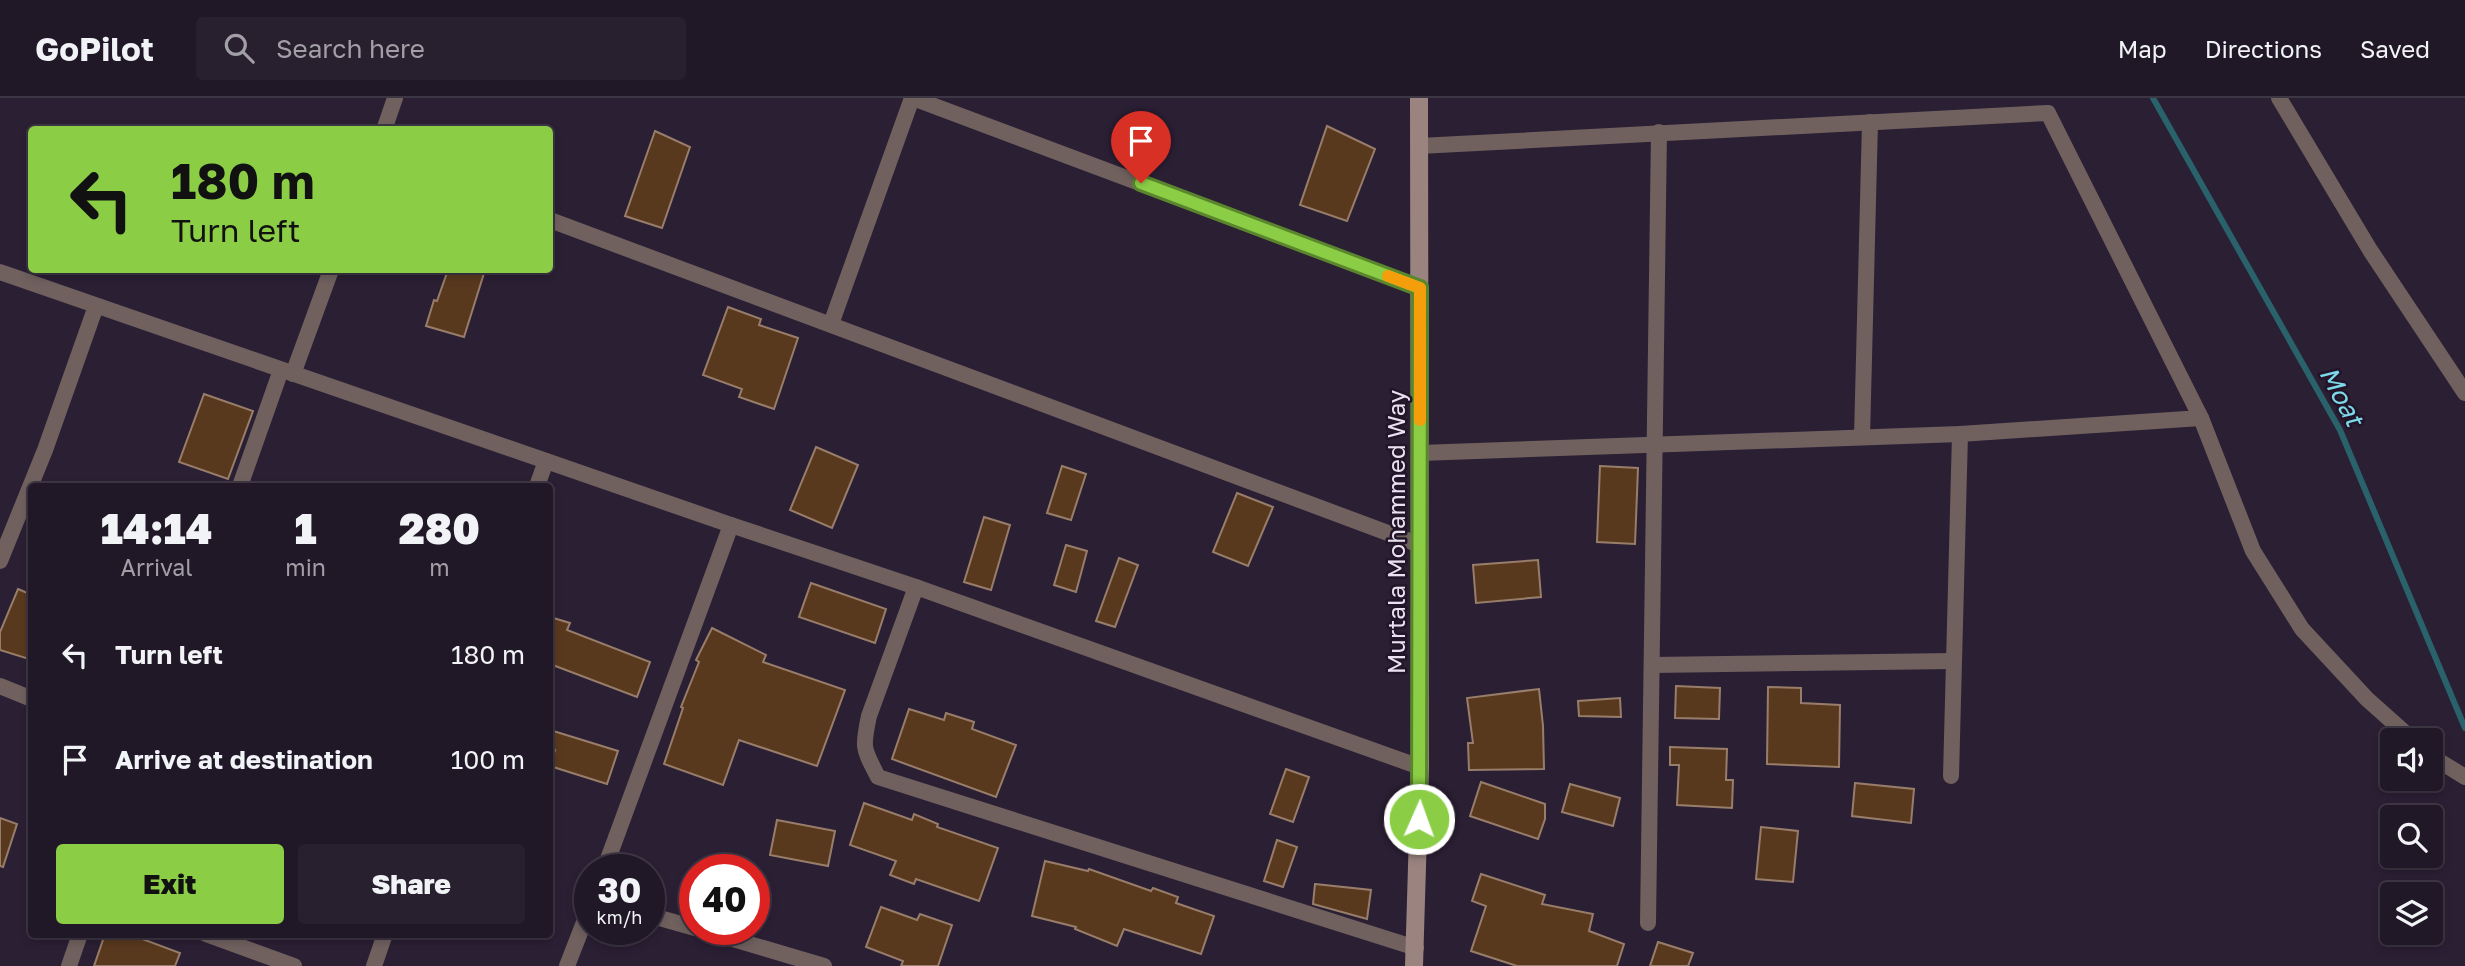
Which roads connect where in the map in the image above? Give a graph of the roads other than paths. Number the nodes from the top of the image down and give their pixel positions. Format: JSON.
{"nodes":[{"id":1,"x":395,"y":98,"type":"edge"},
{"id":2,"x":912,"y":98,"type":"edge"},
{"id":3,"x":1419,"y":98,"type":"edge"},
{"id":4,"x":2279,"y":98,"type":"edge"},
{"id":5,"x":1870,"y":122,"type":"junction"},
{"id":6,"x":385,"y":126,"type":"edge"},
{"id":7,"x":1659,"y":132,"type":"junction"},
{"id":8,"x":1419,"y":146,"type":"junction"},
{"id":9,"x":553,"y":221,"type":"edge"},
{"id":10,"x":0,"y":272,"type":"edge"},
{"id":11,"x":330,"y":273,"type":"edge"},
{"id":12,"x":1420,"y":288,"type":"junction"},
{"id":13,"x":96,"y":306,"type":"junction"},
{"id":14,"x":831,"y":324,"type":"junction"},
{"id":15,"x":287,"y":372,"type":"junction"},
{"id":16,"x":2465,"y":393,"type":"edge"},
{"id":17,"x":2201,"y":418,"type":"junction"},
{"id":18,"x":1960,"y":434,"type":"junction"},
{"id":19,"x":1862,"y":437,"type":"junction"},
{"id":20,"x":1656,"y":443,"type":"junction"},
{"id":21,"x":1420,"y":453,"type":"junction"},
{"id":22,"x":546,"y":461,"type":"junction"},
{"id":23,"x":32,"y":483,"type":"edge"},
{"id":24,"x":241,"y":483,"type":"edge"},
{"id":25,"x":538,"y":483,"type":"edge"},
{"id":26,"x":28,"y":492,"type":"edge"},
{"id":27,"x":732,"y":526,"type":"junction"},
{"id":28,"x":1420,"y":545,"type":"junction"},
{"id":29,"x":0,"y":561,"type":"edge"},
{"id":30,"x":916,"y":587,"type":"junction"},
{"id":31,"x":1954,"y":661,"type":"junction"},
{"id":32,"x":1652,"y":665,"type":"junction"},
{"id":33,"x":0,"y":686,"type":"edge"},
{"id":34,"x":28,"y":697,"type":"edge"},
{"id":35,"x":2400,"y":728,"type":"edge"},
{"id":36,"x":2443,"y":763,"type":"edge"},
{"id":37,"x":1420,"y":767,"type":"junction"},
{"id":38,"x":1951,"y":776,"type":"dead end"},
{"id":39,"x":2465,"y":777,"type":"edge"},
{"id":40,"x":610,"y":854,"type":"edge"},
{"id":41,"x":1648,"y":923,"type":"dead end"},
{"id":42,"x":79,"y":938,"type":"edge"},
{"id":43,"x":217,"y":938,"type":"edge"},
{"id":44,"x":384,"y":938,"type":"edge"},
{"id":45,"x":575,"y":945,"type":"edge"},
{"id":46,"x":752,"y":945,"type":"edge"},
{"id":47,"x":1415,"y":957,"type":"edge"},
{"id":48,"x":69,"y":966,"type":"edge"},
{"id":49,"x":294,"y":966,"type":"edge"},
{"id":50,"x":374,"y":966,"type":"edge"},
{"id":51,"x":567,"y":966,"type":"edge"},
{"id":52,"x":824,"y":966,"type":"edge"}],
"edges":[{"from":1,"to":6,"type":"street"},
{"from":2,"to":12,"type":"street"},
{"from":2,"to":14,"type":"street"},
{"from":3,"to":8,"type":"street","name":"Murtala Mohammed Way"},
{"from":4,"to":16,"type":"street"},
{"from":5,"to":7,"type":"street"},
{"from":5,"to":17,"type":"street"},
{"from":5,"to":19,"type":"street"},
{"from":7,"to":8,"type":"street"},
{"from":7,"to":20,"type":"street"},
{"from":8,"to":12,"type":"street","name":"Murtala Mohammed Way"},
{"from":9,"to":14,"type":"street"},
{"from":10,"to":13,"type":"street"},
{"from":11,"to":15,"type":"street"},
{"from":12,"to":21,"type":"street","name":"Murtala Mohammed Way"},
{"from":13,"to":15,"type":"street"},
{"from":13,"to":23,"type":"street"},
{"from":14,"to":28,"type":"street"},
{"from":15,"to":22,"type":"street"},
{"from":15,"to":24,"type":"street"},
{"from":17,"to":18,"type":"street"},
{"from":17,"to":35,"type":"street"},
{"from":18,"to":19,"type":"street"},
{"from":18,"to":31,"type":"street"},
{"from":19,"to":20,"type":"street"},
{"from":20,"to":21,"type":"street"},
{"from":20,"to":32,"type":"street"},
{"from":21,"to":28,"type":"street","name":"Murtala Mohammed Way"},
{"from":22,"to":25,"type":"street"},
{"from":22,"to":27,"type":"street"},
{"from":26,"to":29,"type":"street"},
{"from":27,"to":30,"type":"street"},
{"from":27,"to":40,"type":"street"},
{"from":28,"to":37,"type":"street","name":"Murtala Mohammed Way"},
{"from":30,"to":37,"type":"street"},
{"from":30,"to":47,"type":"street"},
{"from":31,"to":32,"type":"street"},
{"from":31,"to":38,"type":"street"},
{"from":32,"to":41,"type":"street"},
{"from":33,"to":34,"type":"street"},
{"from":36,"to":39,"type":"street"},
{"from":37,"to":47,"type":"street","name":"Murtala Mohammed Way"},
{"from":42,"to":48,"type":"street"},
{"from":43,"to":49,"type":"street"},
{"from":44,"to":50,"type":"street"},
{"from":45,"to":51,"type":"street"},
{"from":46,"to":52,"type":"street"}]}
